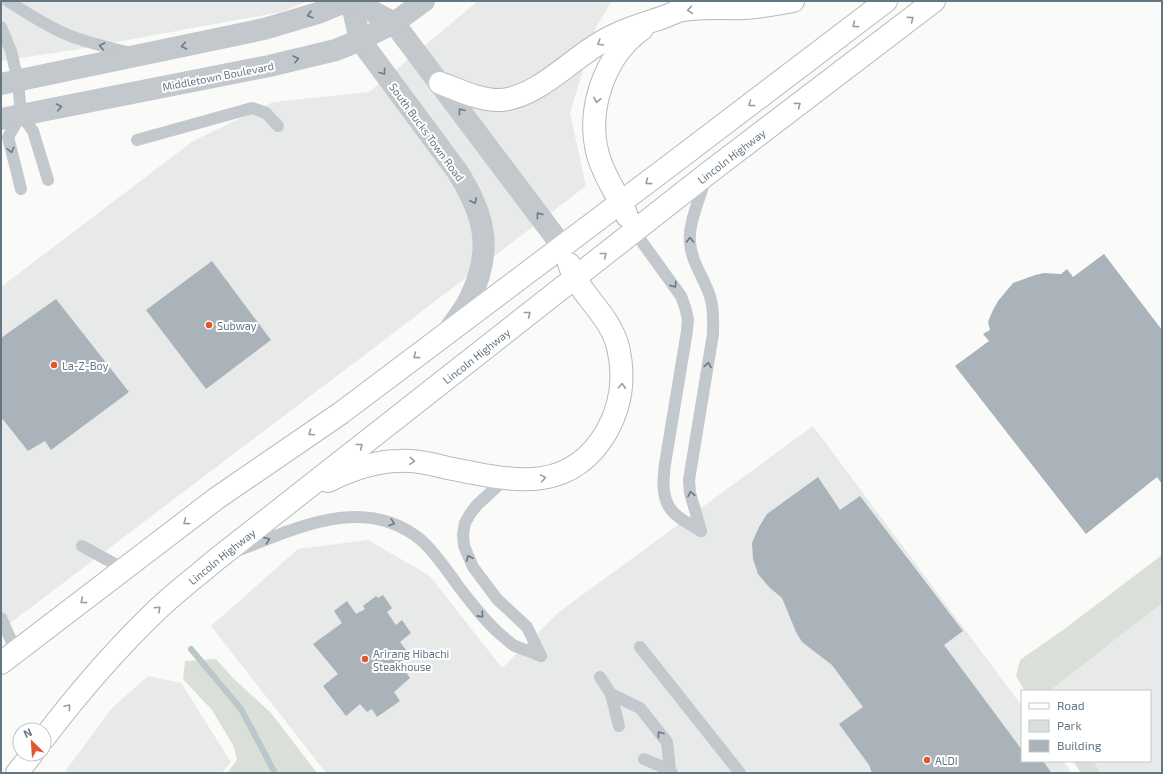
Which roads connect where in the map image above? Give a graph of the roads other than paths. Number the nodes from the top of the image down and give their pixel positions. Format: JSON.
{"nodes":[{"id":1,"x":8,"y":1,"type":"edge"},
{"id":2,"x":347,"y":1,"type":"edge"},
{"id":3,"x":352,"y":1,"type":"edge"},
{"id":4,"x":424,"y":1,"type":"edge"},
{"id":5,"x":793,"y":1,"type":"edge"},
{"id":6,"x":886,"y":1,"type":"edge"},
{"id":7,"x":934,"y":1,"type":"edge"},
{"id":8,"x":662,"y":17,"type":"junction"},
{"id":9,"x":394,"y":23,"type":"junction"},
{"id":10,"x":1,"y":27,"type":"edge"},
{"id":11,"x":360,"y":40,"type":"junction"},
{"id":12,"x":140,"y":55,"type":"junction"},
{"id":13,"x":9,"y":83,"type":"edge"},
{"id":14,"x":440,"y":83,"type":"junction"},
{"id":15,"x":11,"y":117,"type":"edge"},
{"id":16,"x":278,"y":126,"type":"dead end"},
{"id":17,"x":137,"y":140,"type":"dead end"},
{"id":18,"x":707,"y":174,"type":"junction"},
{"id":19,"x":48,"y":180,"type":"dead end"},
{"id":20,"x":21,"y":189,"type":"dead end"},
{"id":21,"x":621,"y":202,"type":"junction"},
{"id":22,"x":634,"y":232,"type":"junction"},
{"id":23,"x":562,"y":246,"type":"junction"},
{"id":24,"x":574,"y":278,"type":"junction"},
{"id":25,"x":447,"y":333,"type":"junction"},
{"id":26,"x":505,"y":479,"type":"junction"},
{"id":27,"x":296,"y":496,"type":"junction"},
{"id":28,"x":82,"y":546,"type":"dead end"},
{"id":29,"x":217,"y":559,"type":"junction"},
{"id":30,"x":124,"y":569,"type":"junction"},
{"id":31,"x":1,"y":618,"type":"edge"},
{"id":32,"x":640,"y":647,"type":"dead end"},
{"id":33,"x":9,"y":657,"type":"edge"},
{"id":34,"x":600,"y":677,"type":"dead end"},
{"id":35,"x":611,"y":694,"type":"junction"},
{"id":36,"x":619,"y":726,"type":"dead end"},
{"id":37,"x":52,"y":728,"type":"edge"},
{"id":38,"x":644,"y":759,"type":"dead end"},
{"id":39,"x":26,"y":762,"type":"edge"},
{"id":40,"x":671,"y":772,"type":"edge"},
{"id":41,"x":17,"y":773,"type":"edge"},
{"id":42,"x":740,"y":773,"type":"edge"}],
"edges":[{"from":12,"to":1,"type":"lane","one_way":true},
{"from":2,"to":12,"type":"street","one_way":true},
{"from":3,"to":9,"type":"street","name":"South Bucks Town Road"},
{"from":3,"to":11,"type":"street","name":"South Bucks Town Road"},
{"from":4,"to":9,"type":"street","name":"Middletown Boulevard"},
{"from":5,"to":8,"type":"main road","one_way":true},
{"from":6,"to":21,"type":"main road","one_way":true},
{"from":18,"to":7,"type":"main road","name":"Lincoln Highway","one_way":true},
{"from":8,"to":14,"type":"main road","one_way":true},
{"from":8,"to":21,"type":"main road","one_way":true},
{"from":9,"to":11,"type":"street","name":"Middletown Boulevard"},
{"from":9,"to":14,"type":"street","name":"South Bucks Town Road"},
{"from":10,"to":13,"type":"lane"},
{"from":15,"to":11,"type":"street","name":"Middletown Boulevard","one_way":true},
{"from":11,"to":25,"type":"street","name":"South Bucks Town Road","one_way":true},
{"from":12,"to":13,"type":"street"},
{"from":13,"to":15,"type":"lane"},
{"from":23,"to":14,"type":"street","name":"South Bucks Town Road","one_way":true},
{"from":15,"to":19,"type":"lane"},
{"from":15,"to":20,"type":"lane","one_way":true},
{"from":16,"to":17,"type":"lane"},
{"from":18,"to":22,"type":"main road","name":"Lincoln Highway"},
{"from":22,"to":18,"type":"lane","one_way":true},
{"from":21,"to":22,"type":"main road"},
{"from":21,"to":23,"type":"main road"},
{"from":24,"to":22,"type":"main road","name":"Lincoln Highway","one_way":true},
{"from":23,"to":24,"type":"main road"},
{"from":23,"to":25,"type":"main road"},
{"from":26,"to":24,"type":"main road","one_way":true},
{"from":27,"to":24,"type":"main road","name":"Lincoln Highway","one_way":true},
{"from":25,"to":30,"type":"main road","one_way":true},
{"from":27,"to":26,"type":"main road","one_way":true},
{"from":29,"to":26,"type":"lane","one_way":true},
{"from":27,"to":29,"type":"main road","name":"Lincoln Highway"},
{"from":28,"to":30,"type":"lane"},
{"from":37,"to":29,"type":"main road","name":"Lincoln Highway","one_way":true},
{"from":30,"to":33,"type":"main road","one_way":true},
{"from":31,"to":33,"type":"lane"},
{"from":32,"to":42,"type":"lane"},
{"from":34,"to":35,"type":"lane"},
{"from":35,"to":36,"type":"lane"},
{"from":40,"to":35,"type":"lane","one_way":true},
{"from":38,"to":40,"type":"lane"},
{"from":39,"to":41,"type":"main road"}]}
